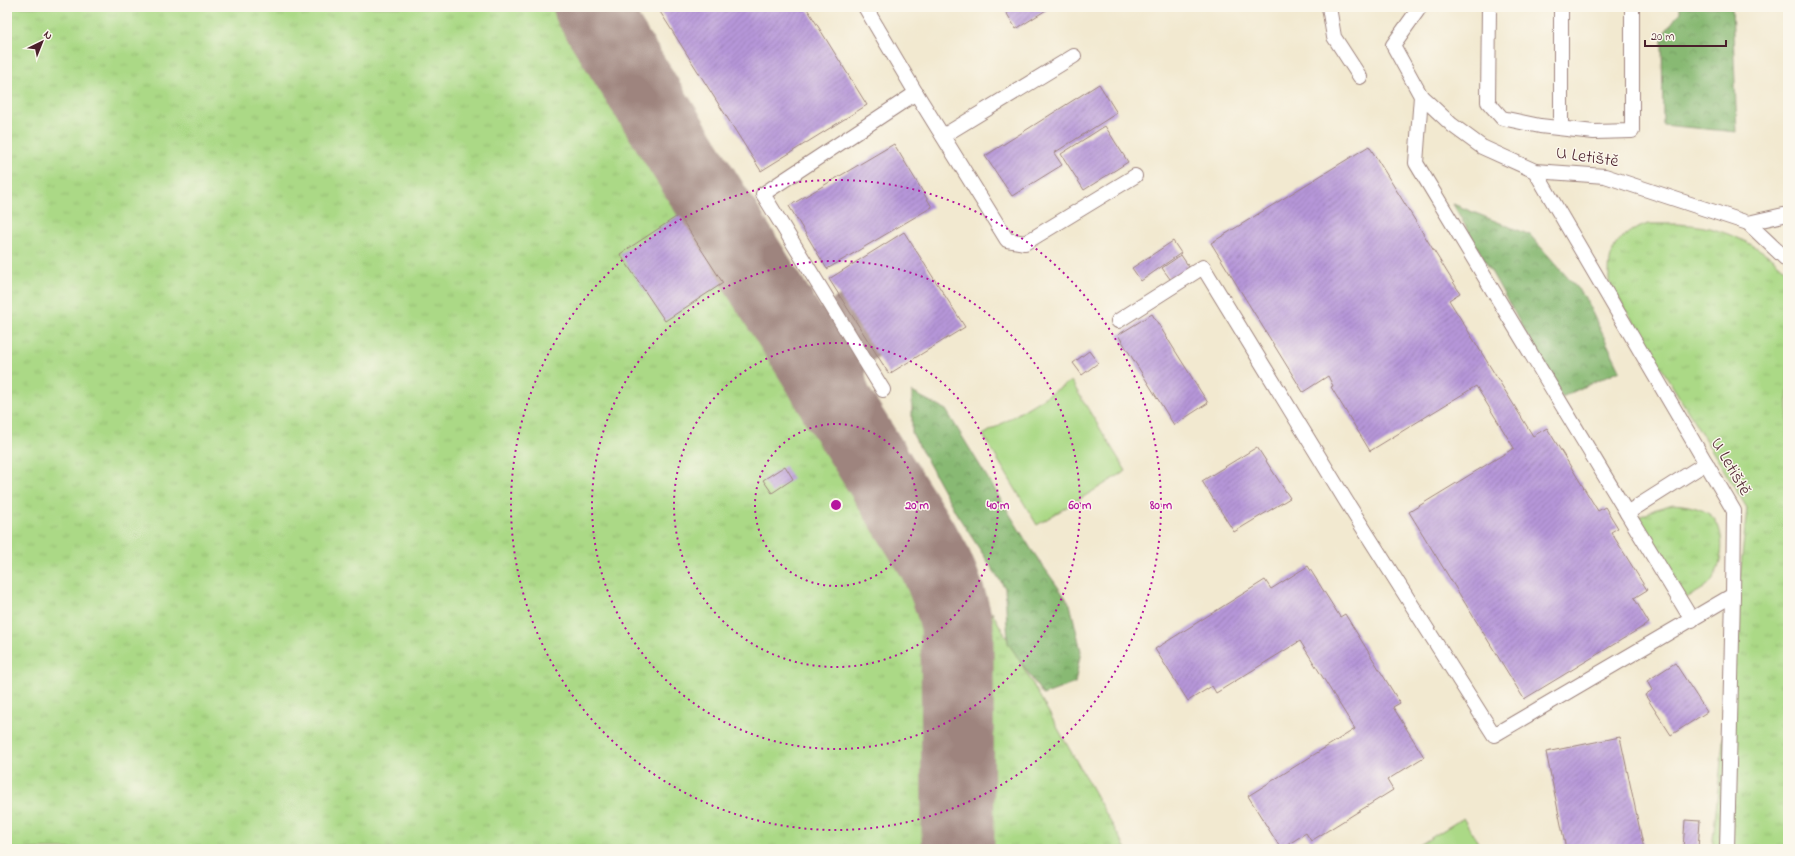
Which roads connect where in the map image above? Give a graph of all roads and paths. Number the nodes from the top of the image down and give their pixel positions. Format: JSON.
{"nodes":[{"id":1,"x":865,"y":7,"type":"edge"},
{"id":2,"x":1329,"y":7,"type":"edge"},
{"id":3,"x":1489,"y":7,"type":"edge"},
{"id":4,"x":1561,"y":7,"type":"edge"},
{"id":5,"x":1632,"y":7,"type":"edge"},
{"id":6,"x":1418,"y":8,"type":"edge"},
{"id":7,"x":1074,"y":56,"type":"dead end"},
{"id":8,"x":1360,"y":77,"type":"dead end"},
{"id":9,"x":916,"y":93,"type":"junction"},
{"id":10,"x":1420,"y":96,"type":"junction"},
{"id":11,"x":1561,"y":128,"type":"junction"},
{"id":12,"x":943,"y":136,"type":"junction"},
{"id":13,"x":1535,"y":171,"type":"junction"},
{"id":14,"x":1135,"y":176,"type":"dead end"},
{"id":15,"x":1788,"y":214,"type":"edge"},
{"id":16,"x":1748,"y":223,"type":"junction"},
{"id":17,"x":1788,"y":261,"type":"edge"},
{"id":18,"x":1118,"y":321,"type":"dead end"},
{"id":19,"x":883,"y":390,"type":"dead end"},
{"id":20,"x":1706,"y":463,"type":"junction"},
{"id":21,"x":1628,"y":513,"type":"junction"},
{"id":22,"x":1733,"y":595,"type":"junction"},
{"id":23,"x":1692,"y":620,"type":"junction"},
{"id":24,"x":1727,"y":849,"type":"edge"}],
"edges":[{"from":1,"to":9,"type":"lane"},
{"from":2,"to":8,"type":"lane"},
{"from":3,"to":11,"type":"lane"},
{"from":4,"to":11,"type":"lane"},
{"from":5,"to":11,"type":"lane"},
{"from":6,"to":10,"type":"lane","name":"U Letiště"},
{"from":7,"to":12,"type":"lane"},
{"from":9,"to":12,"type":"lane"},
{"from":9,"to":19,"type":"lane"},
{"from":10,"to":13,"type":"lane","name":"U Letiště"},
{"from":10,"to":21,"type":"lane"},
{"from":12,"to":14,"type":"lane"},
{"from":13,"to":16,"type":"lane","name":"U Letiště"},
{"from":13,"to":20,"type":"lane","name":"U Letiště"},
{"from":15,"to":16,"type":"lane"},
{"from":16,"to":17,"type":"lane","name":"U Letiště"},
{"from":18,"to":23,"type":"lane"},
{"from":20,"to":21,"type":"lane"},
{"from":20,"to":22,"type":"lane","name":"U Letiště"},
{"from":21,"to":23,"type":"lane"},
{"from":22,"to":23,"type":"lane"},
{"from":22,"to":24,"type":"lane","name":"U Letiště"}]}
